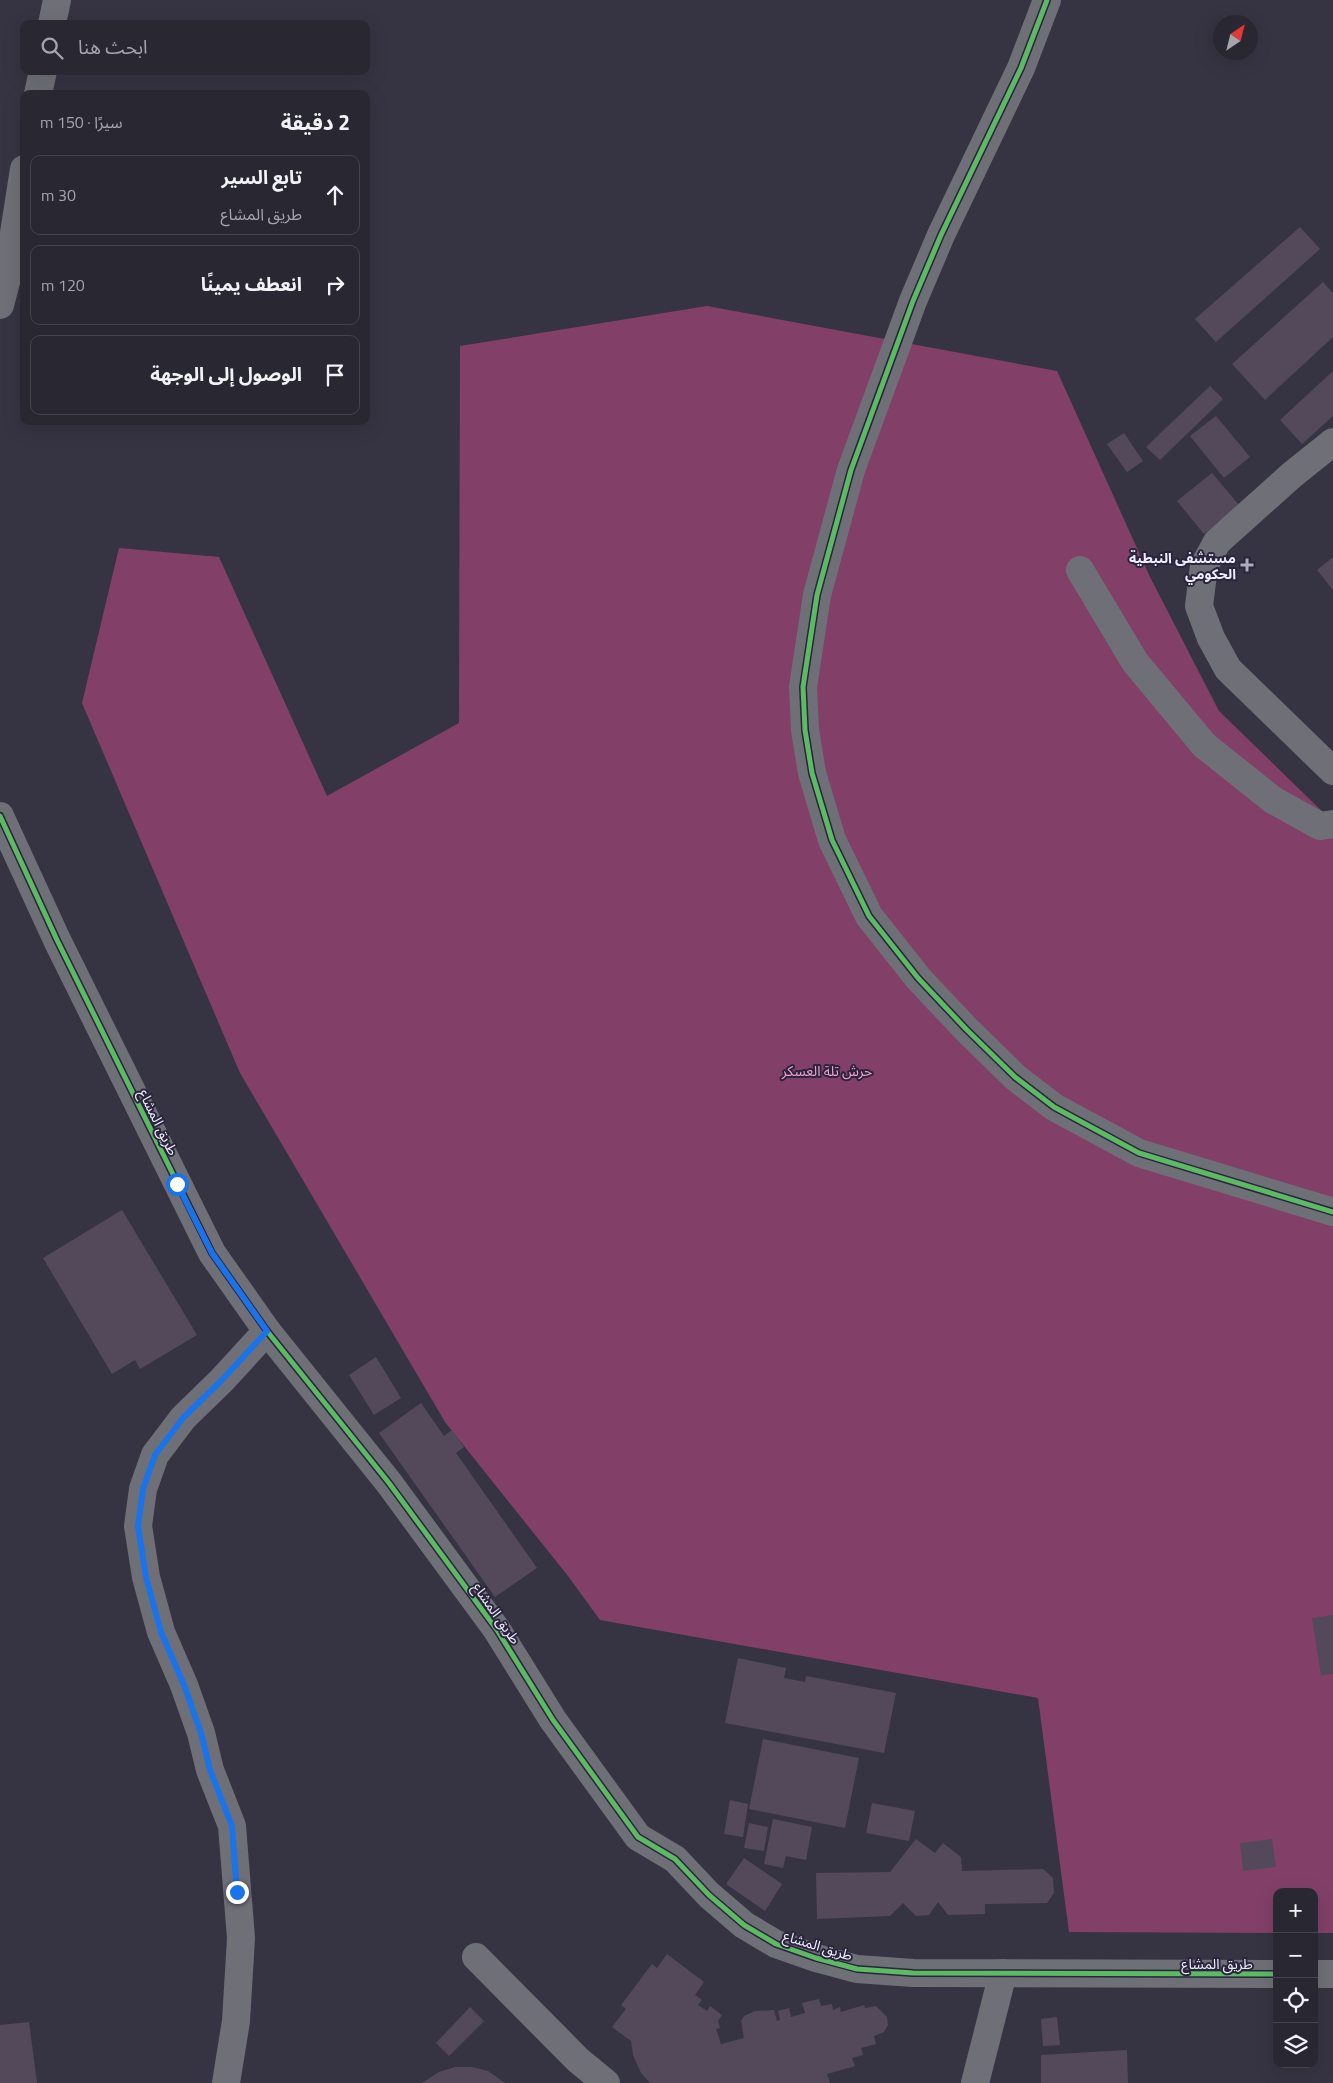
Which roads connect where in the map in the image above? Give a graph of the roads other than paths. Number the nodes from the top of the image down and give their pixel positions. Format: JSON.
{"nodes":[{"id":1,"x":57,"y":0,"type":"edge"},
{"id":2,"x":1047,"y":0,"type":"edge"},
{"id":3,"x":53,"y":20,"type":"edge"},
{"id":4,"x":42,"y":75,"type":"edge"},
{"id":5,"x":39,"y":90,"type":"edge"},
{"id":6,"x":20,"y":195,"type":"edge"},
{"id":7,"x":0,"y":305,"type":"edge"},
{"id":8,"x":1333,"y":442,"type":"edge"},
{"id":9,"x":1080,"y":570,"type":"dead end"},
{"id":10,"x":1333,"y":772,"type":"edge"},
{"id":11,"x":0,"y":816,"type":"edge"},
{"id":12,"x":1333,"y":824,"type":"edge"},
{"id":13,"x":1333,"y":1212,"type":"edge"},
{"id":14,"x":267,"y":1331,"type":"junction"},
{"id":15,"x":476,"y":1957,"type":"dead end"},
{"id":16,"x":1003,"y":1973,"type":"junction"},
{"id":17,"x":1273,"y":1974,"type":"edge"},
{"id":18,"x":1318,"y":1974,"type":"edge"},
{"id":19,"x":1333,"y":1974,"type":"edge"},
{"id":20,"x":226,"y":2083,"type":"edge"},
{"id":21,"x":606,"y":2083,"type":"edge"},
{"id":22,"x":975,"y":2083,"type":"edge"}],
"edges":[{"from":1,"to":3,"type":"street"},
{"from":2,"to":13,"type":"street"},
{"from":4,"to":5,"type":"street"},
{"from":6,"to":7,"type":"street"},
{"from":8,"to":10,"type":"street"},
{"from":9,"to":12,"type":"street"},
{"from":11,"to":14,"type":"street","name":"طريق المشاع"},
{"from":14,"to":16,"type":"street","name":"طريق المشاع"},
{"from":14,"to":20,"type":"street"},
{"from":15,"to":21,"type":"street"},
{"from":16,"to":17,"type":"street","name":"طريق المشاع"},
{"from":16,"to":22,"type":"street"},
{"from":18,"to":19,"type":"street"}]}
